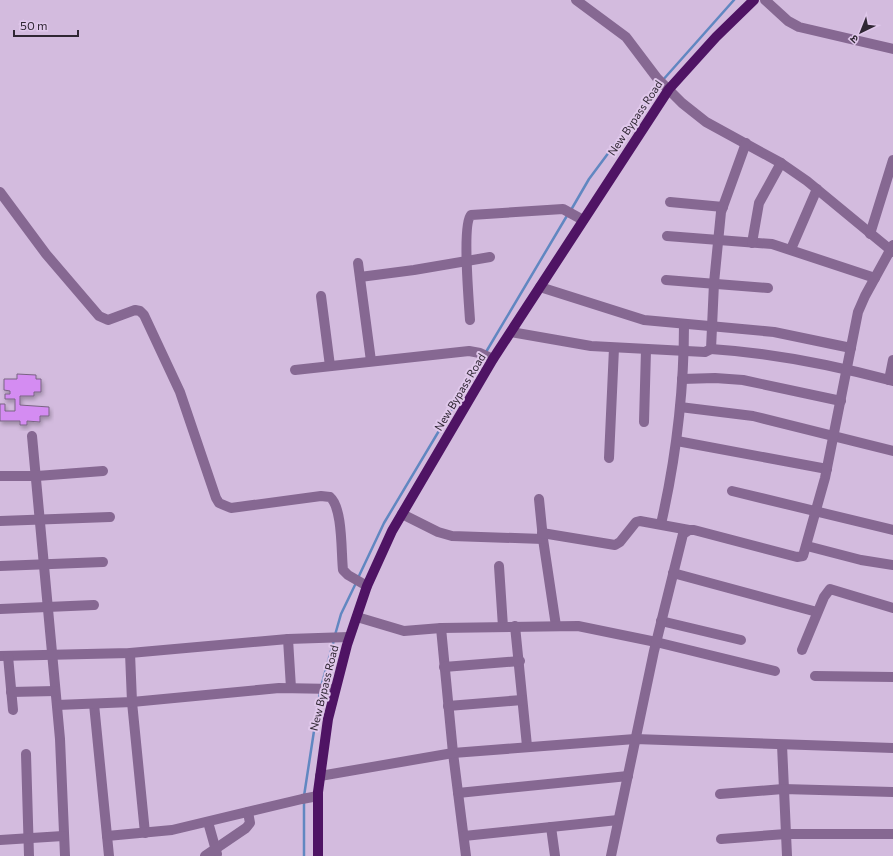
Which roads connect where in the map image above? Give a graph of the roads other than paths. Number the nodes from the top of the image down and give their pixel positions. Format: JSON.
{"nodes":[{"id":1,"x":576,"y":0,"type":"edge"},
{"id":2,"x":754,"y":0,"type":"edge"},
{"id":3,"x":765,"y":0,"type":"edge"},
{"id":4,"x":893,"y":50,"type":"edge"},
{"id":5,"x":667,"y":87,"type":"junction"},
{"id":6,"x":746,"y":144,"type":"junction"},
{"id":7,"x":893,"y":160,"type":"edge"},
{"id":8,"x":781,"y":162,"type":"junction"},
{"id":9,"x":817,"y":189,"type":"junction"},
{"id":10,"x":0,"y":192,"type":"edge"},
{"id":11,"x":670,"y":202,"type":"dead end"},
{"id":12,"x":723,"y":207,"type":"junction"},
{"id":13,"x":583,"y":220,"type":"junction"},
{"id":14,"x":870,"y":234,"type":"junction"},
{"id":15,"x":667,"y":236,"type":"dead end"},
{"id":16,"x":718,"y":239,"type":"junction"},
{"id":17,"x":752,"y":243,"type":"junction"},
{"id":18,"x":791,"y":249,"type":"junction"},
{"id":19,"x":892,"y":249,"type":"edge"},
{"id":20,"x":490,"y":256,"type":"dead end"},
{"id":21,"x":467,"y":260,"type":"junction"},
{"id":22,"x":358,"y":263,"type":"dead end"},
{"id":23,"x":360,"y":277,"type":"junction"},
{"id":24,"x":875,"y":278,"type":"junction"},
{"id":25,"x":666,"y":280,"type":"dead end"},
{"id":26,"x":714,"y":283,"type":"junction"},
{"id":27,"x":540,"y":286,"type":"junction"},
{"id":28,"x":768,"y":288,"type":"dead end"},
{"id":29,"x":321,"y":296,"type":"dead end"},
{"id":30,"x":470,"y":320,"type":"dead end"},
{"id":31,"x":684,"y":324,"type":"junction"},
{"id":32,"x":713,"y":325,"type":"junction"},
{"id":33,"x":511,"y":332,"type":"junction"},
{"id":34,"x":614,"y":348,"type":"junction"},
{"id":35,"x":851,"y":348,"type":"junction"},
{"id":36,"x":711,"y":349,"type":"junction"},
{"id":37,"x":646,"y":350,"type":"junction"},
{"id":38,"x":684,"y":351,"type":"junction"},
{"id":39,"x":487,"y":356,"type":"junction"},
{"id":40,"x":893,"y":360,"type":"edge"},
{"id":41,"x":371,"y":362,"type":"junction"},
{"id":42,"x":330,"y":366,"type":"junction"},
{"id":43,"x":847,"y":369,"type":"junction"},
{"id":44,"x":295,"y":370,"type":"dead end"},
{"id":45,"x":682,"y":379,"type":"junction"},
{"id":46,"x":891,"y":381,"type":"edge"},
{"id":47,"x":841,"y":401,"type":"junction"},
{"id":48,"x":680,"y":408,"type":"junction"},
{"id":49,"x":644,"y":422,"type":"dead end"},
{"id":50,"x":32,"y":436,"type":"dead end"},
{"id":51,"x":834,"y":436,"type":"junction"},
{"id":52,"x":677,"y":441,"type":"junction"},
{"id":53,"x":893,"y":451,"type":"edge"},
{"id":54,"x":609,"y":458,"type":"dead end"},
{"id":55,"x":827,"y":469,"type":"junction"},
{"id":56,"x":103,"y":471,"type":"dead end"},
{"id":57,"x":0,"y":476,"type":"edge"},
{"id":58,"x":37,"y":476,"type":"junction"},
{"id":59,"x":732,"y":491,"type":"dead end"},
{"id":60,"x":539,"y":499,"type":"dead end"},
{"id":61,"x":816,"y":512,"type":"junction"},
{"id":62,"x":402,"y":514,"type":"junction"},
{"id":63,"x":110,"y":517,"type":"dead end"},
{"id":64,"x":40,"y":519,"type":"junction"},
{"id":65,"x":0,"y":521,"type":"edge"},
{"id":66,"x":661,"y":524,"type":"junction"},
{"id":67,"x":689,"y":530,"type":"junction"},
{"id":68,"x":893,"y":530,"type":"edge"},
{"id":69,"x":543,"y":536,"type":"junction"},
{"id":70,"x":806,"y":546,"type":"junction"},
{"id":71,"x":103,"y":562,"type":"dead end"},
{"id":72,"x":45,"y":565,"type":"junction"},
{"id":73,"x":893,"y":565,"type":"edge"},
{"id":74,"x":0,"y":566,"type":"edge"},
{"id":75,"x":499,"y":566,"type":"dead end"},
{"id":76,"x":673,"y":573,"type":"junction"},
{"id":77,"x":367,"y":586,"type":"junction"},
{"id":78,"x":94,"y":605,"type":"dead end"},
{"id":79,"x":47,"y":608,"type":"junction"},
{"id":80,"x":893,"y":608,"type":"edge"},
{"id":81,"x":0,"y":609,"type":"edge"},
{"id":82,"x":817,"y":612,"type":"junction"},
{"id":83,"x":357,"y":617,"type":"junction"},
{"id":84,"x":661,"y":621,"type":"junction"},
{"id":85,"x":515,"y":626,"type":"junction"},
{"id":86,"x":556,"y":626,"type":"junction"},
{"id":87,"x":503,"y":627,"type":"junction"},
{"id":88,"x":441,"y":628,"type":"junction"},
{"id":89,"x":350,"y":637,"type":"junction"},
{"id":90,"x":288,"y":639,"type":"junction"},
{"id":91,"x":741,"y":640,"type":"dead end"},
{"id":92,"x":656,"y":642,"type":"junction"},
{"id":93,"x":802,"y":650,"type":"dead end"},
{"id":94,"x":130,"y":653,"type":"junction"},
{"id":95,"x":52,"y":654,"type":"junction"},
{"id":96,"x":4,"y":656,"type":"edge"},
{"id":97,"x":520,"y":661,"type":"junction"},
{"id":98,"x":444,"y":666,"type":"junction"},
{"id":99,"x":775,"y":672,"type":"dead end"},
{"id":100,"x":815,"y":676,"type":"dead end"},
{"id":101,"x":893,"y":677,"type":"edge"},
{"id":102,"x":291,"y":688,"type":"junction"},
{"id":103,"x":328,"y":689,"type":"junction"},
{"id":104,"x":55,"y":691,"type":"junction"},
{"id":105,"x":11,"y":692,"type":"junction"},
{"id":106,"x":522,"y":700,"type":"junction"},
{"id":107,"x":132,"y":702,"type":"junction"},
{"id":108,"x":94,"y":704,"type":"junction"},
{"id":109,"x":57,"y":705,"type":"junction"},
{"id":110,"x":448,"y":706,"type":"junction"},
{"id":111,"x":13,"y":710,"type":"dead end"},
{"id":112,"x":636,"y":739,"type":"junction"},
{"id":113,"x":782,"y":745,"type":"junction"},
{"id":114,"x":527,"y":746,"type":"junction"},
{"id":115,"x":893,"y":748,"type":"edge"},
{"id":116,"x":453,"y":753,"type":"junction"},
{"id":117,"x":26,"y":754,"type":"dead end"},
{"id":118,"x":320,"y":776,"type":"junction"},
{"id":119,"x":628,"y":776,"type":"junction"},
{"id":120,"x":783,"y":789,"type":"junction"},
{"id":121,"x":893,"y":792,"type":"edge"},
{"id":122,"x":458,"y":793,"type":"junction"},
{"id":123,"x":720,"y":794,"type":"dead end"},
{"id":124,"x":310,"y":798,"type":"junction"},
{"id":125,"x":248,"y":812,"type":"junction"},
{"id":126,"x":618,"y":820,"type":"junction"},
{"id":127,"x":208,"y":822,"type":"junction"},
{"id":128,"x":551,"y":827,"type":"junction"},
{"id":129,"x":145,"y":833,"type":"junction"},
{"id":130,"x":786,"y":834,"type":"junction"},
{"id":131,"x":893,"y":834,"type":"edge"},
{"id":132,"x":63,"y":836,"type":"junction"},
{"id":133,"x":107,"y":836,"type":"junction"},
{"id":134,"x":464,"y":836,"type":"junction"},
{"id":135,"x":27,"y":839,"type":"junction"},
{"id":136,"x":721,"y":839,"type":"dead end"},
{"id":137,"x":0,"y":840,"type":"edge"},
{"id":138,"x":217,"y":853,"type":"edge"},
{"id":139,"x":29,"y":856,"type":"edge"},
{"id":140,"x":65,"y":856,"type":"edge"},
{"id":141,"x":109,"y":856,"type":"edge"},
{"id":142,"x":205,"y":856,"type":"edge"},
{"id":143,"x":318,"y":856,"type":"edge"},
{"id":144,"x":466,"y":856,"type":"edge"},
{"id":145,"x":555,"y":856,"type":"edge"},
{"id":146,"x":611,"y":856,"type":"edge"},
{"id":147,"x":787,"y":856,"type":"edge"}],
"edges":[{"from":1,"to":5,"type":"street"},
{"from":2,"to":5,"type":"main road","name":"New Bypass Road"},
{"from":3,"to":4,"type":"street"},
{"from":5,"to":6,"type":"street"},
{"from":5,"to":13,"type":"main road","name":"New Bypass Road"},
{"from":6,"to":8,"type":"street"},
{"from":6,"to":12,"type":"street"},
{"from":7,"to":14,"type":"street"},
{"from":8,"to":9,"type":"street"},
{"from":8,"to":17,"type":"street"},
{"from":9,"to":14,"type":"street"},
{"from":9,"to":18,"type":"street"},
{"from":10,"to":77,"type":"street"},
{"from":11,"to":12,"type":"street"},
{"from":12,"to":16,"type":"street"},
{"from":13,"to":21,"type":"street"},
{"from":13,"to":27,"type":"main road","name":"New Bypass Road"},
{"from":14,"to":19,"type":"street"},
{"from":15,"to":16,"type":"street"},
{"from":16,"to":17,"type":"street"},
{"from":16,"to":26,"type":"street"},
{"from":17,"to":18,"type":"street"},
{"from":18,"to":24,"type":"street"},
{"from":19,"to":24,"type":"street"},
{"from":20,"to":21,"type":"street"},
{"from":21,"to":23,"type":"street"},
{"from":21,"to":30,"type":"street"},
{"from":22,"to":23,"type":"street"},
{"from":23,"to":41,"type":"street"},
{"from":24,"to":35,"type":"street"},
{"from":25,"to":26,"type":"street"},
{"from":26,"to":28,"type":"street"},
{"from":26,"to":32,"type":"street"},
{"from":27,"to":31,"type":"street"},
{"from":27,"to":33,"type":"main road","name":"New Bypass Road"},
{"from":29,"to":42,"type":"street"},
{"from":31,"to":32,"type":"street"},
{"from":31,"to":38,"type":"street"},
{"from":32,"to":35,"type":"street"},
{"from":32,"to":36,"type":"street"},
{"from":33,"to":34,"type":"street"},
{"from":33,"to":39,"type":"main road","name":"New Bypass Road"},
{"from":34,"to":37,"type":"street"},
{"from":34,"to":54,"type":"street"},
{"from":35,"to":43,"type":"street"},
{"from":36,"to":38,"type":"street"},
{"from":36,"to":43,"type":"street"},
{"from":37,"to":38,"type":"street"},
{"from":37,"to":49,"type":"street"},
{"from":38,"to":45,"type":"street"},
{"from":39,"to":41,"type":"street"},
{"from":39,"to":62,"type":"main road","name":"New Bypass Road"},
{"from":40,"to":46,"type":"street"},
{"from":41,"to":42,"type":"street"},
{"from":42,"to":44,"type":"street"},
{"from":43,"to":46,"type":"street"},
{"from":43,"to":47,"type":"street"},
{"from":45,"to":47,"type":"street"},
{"from":45,"to":48,"type":"street"},
{"from":47,"to":51,"type":"street"},
{"from":48,"to":51,"type":"street"},
{"from":48,"to":52,"type":"street"},
{"from":50,"to":58,"type":"street"},
{"from":51,"to":53,"type":"street"},
{"from":51,"to":55,"type":"street"},
{"from":52,"to":55,"type":"street"},
{"from":52,"to":66,"type":"street"},
{"from":55,"to":61,"type":"street"},
{"from":56,"to":58,"type":"street"},
{"from":57,"to":58,"type":"street"},
{"from":58,"to":64,"type":"street"},
{"from":59,"to":61,"type":"street"},
{"from":60,"to":69,"type":"street"},
{"from":61,"to":68,"type":"street"},
{"from":61,"to":70,"type":"street"},
{"from":62,"to":69,"type":"street"},
{"from":62,"to":77,"type":"main road","name":"New Bypass Road"},
{"from":63,"to":64,"type":"street"},
{"from":64,"to":65,"type":"street"},
{"from":64,"to":72,"type":"street"},
{"from":66,"to":67,"type":"street"},
{"from":66,"to":69,"type":"street"},
{"from":67,"to":70,"type":"street"},
{"from":67,"to":76,"type":"street"},
{"from":69,"to":86,"type":"street"},
{"from":70,"to":73,"type":"street"},
{"from":71,"to":72,"type":"street"},
{"from":72,"to":74,"type":"street"},
{"from":72,"to":79,"type":"street"},
{"from":75,"to":87,"type":"street"},
{"from":76,"to":82,"type":"street"},
{"from":76,"to":84,"type":"street"},
{"from":77,"to":83,"type":"main road","name":"New Bypass Road"},
{"from":78,"to":79,"type":"street"},
{"from":79,"to":81,"type":"street"},
{"from":79,"to":95,"type":"street"},
{"from":80,"to":82,"type":"street"},
{"from":82,"to":93,"type":"street"},
{"from":83,"to":88,"type":"street"},
{"from":83,"to":89,"type":"main road","name":"New Bypass Road"},
{"from":84,"to":91,"type":"street"},
{"from":84,"to":92,"type":"street"},
{"from":85,"to":86,"type":"street"},
{"from":85,"to":87,"type":"street"},
{"from":85,"to":97,"type":"street"},
{"from":86,"to":92,"type":"street"},
{"from":87,"to":88,"type":"street"},
{"from":88,"to":98,"type":"street"},
{"from":89,"to":90,"type":"street"},
{"from":89,"to":103,"type":"main road","name":"New Bypass Road"},
{"from":90,"to":94,"type":"street"},
{"from":90,"to":102,"type":"street"},
{"from":92,"to":99,"type":"street"},
{"from":92,"to":112,"type":"street"},
{"from":94,"to":95,"type":"street"},
{"from":94,"to":107,"type":"street"},
{"from":95,"to":96,"type":"street"},
{"from":95,"to":104,"type":"street"},
{"from":96,"to":105,"type":"street"},
{"from":97,"to":98,"type":"street"},
{"from":97,"to":106,"type":"street"},
{"from":98,"to":110,"type":"street"},
{"from":100,"to":101,"type":"street"},
{"from":102,"to":103,"type":"street"},
{"from":102,"to":107,"type":"street"},
{"from":103,"to":118,"type":"main road","name":"New Bypass Road"},
{"from":104,"to":105,"type":"street"},
{"from":104,"to":109,"type":"street"},
{"from":105,"to":111,"type":"street"},
{"from":106,"to":110,"type":"street"},
{"from":106,"to":114,"type":"street"},
{"from":107,"to":108,"type":"street"},
{"from":107,"to":129,"type":"street"},
{"from":108,"to":109,"type":"street"},
{"from":108,"to":133,"type":"street"},
{"from":109,"to":132,"type":"street"},
{"from":110,"to":116,"type":"street"},
{"from":112,"to":113,"type":"street"},
{"from":112,"to":114,"type":"street"},
{"from":112,"to":119,"type":"street"},
{"from":113,"to":115,"type":"street"},
{"from":113,"to":120,"type":"street"},
{"from":114,"to":116,"type":"street"},
{"from":116,"to":118,"type":"street"},
{"from":116,"to":122,"type":"street"},
{"from":117,"to":135,"type":"street"},
{"from":118,"to":124,"type":"main road","name":"New Bypass Road"},
{"from":119,"to":122,"type":"street"},
{"from":119,"to":126,"type":"street"},
{"from":120,"to":121,"type":"street"},
{"from":120,"to":123,"type":"street"},
{"from":120,"to":130,"type":"street"},
{"from":122,"to":134,"type":"street"},
{"from":124,"to":125,"type":"street"},
{"from":124,"to":143,"type":"main road","name":"New Bypass Road"},
{"from":125,"to":127,"type":"street"},
{"from":125,"to":138,"type":"street"},
{"from":126,"to":128,"type":"street"},
{"from":126,"to":146,"type":"street"},
{"from":127,"to":129,"type":"street"},
{"from":127,"to":138,"type":"street"},
{"from":128,"to":134,"type":"street"},
{"from":128,"to":145,"type":"street"},
{"from":129,"to":133,"type":"street"},
{"from":130,"to":131,"type":"street"},
{"from":130,"to":136,"type":"street"},
{"from":130,"to":147,"type":"street"},
{"from":132,"to":135,"type":"street"},
{"from":132,"to":140,"type":"street"},
{"from":133,"to":141,"type":"street"},
{"from":134,"to":144,"type":"street"},
{"from":135,"to":137,"type":"street"},
{"from":135,"to":139,"type":"street"},
{"from":138,"to":142,"type":"street"}]}
